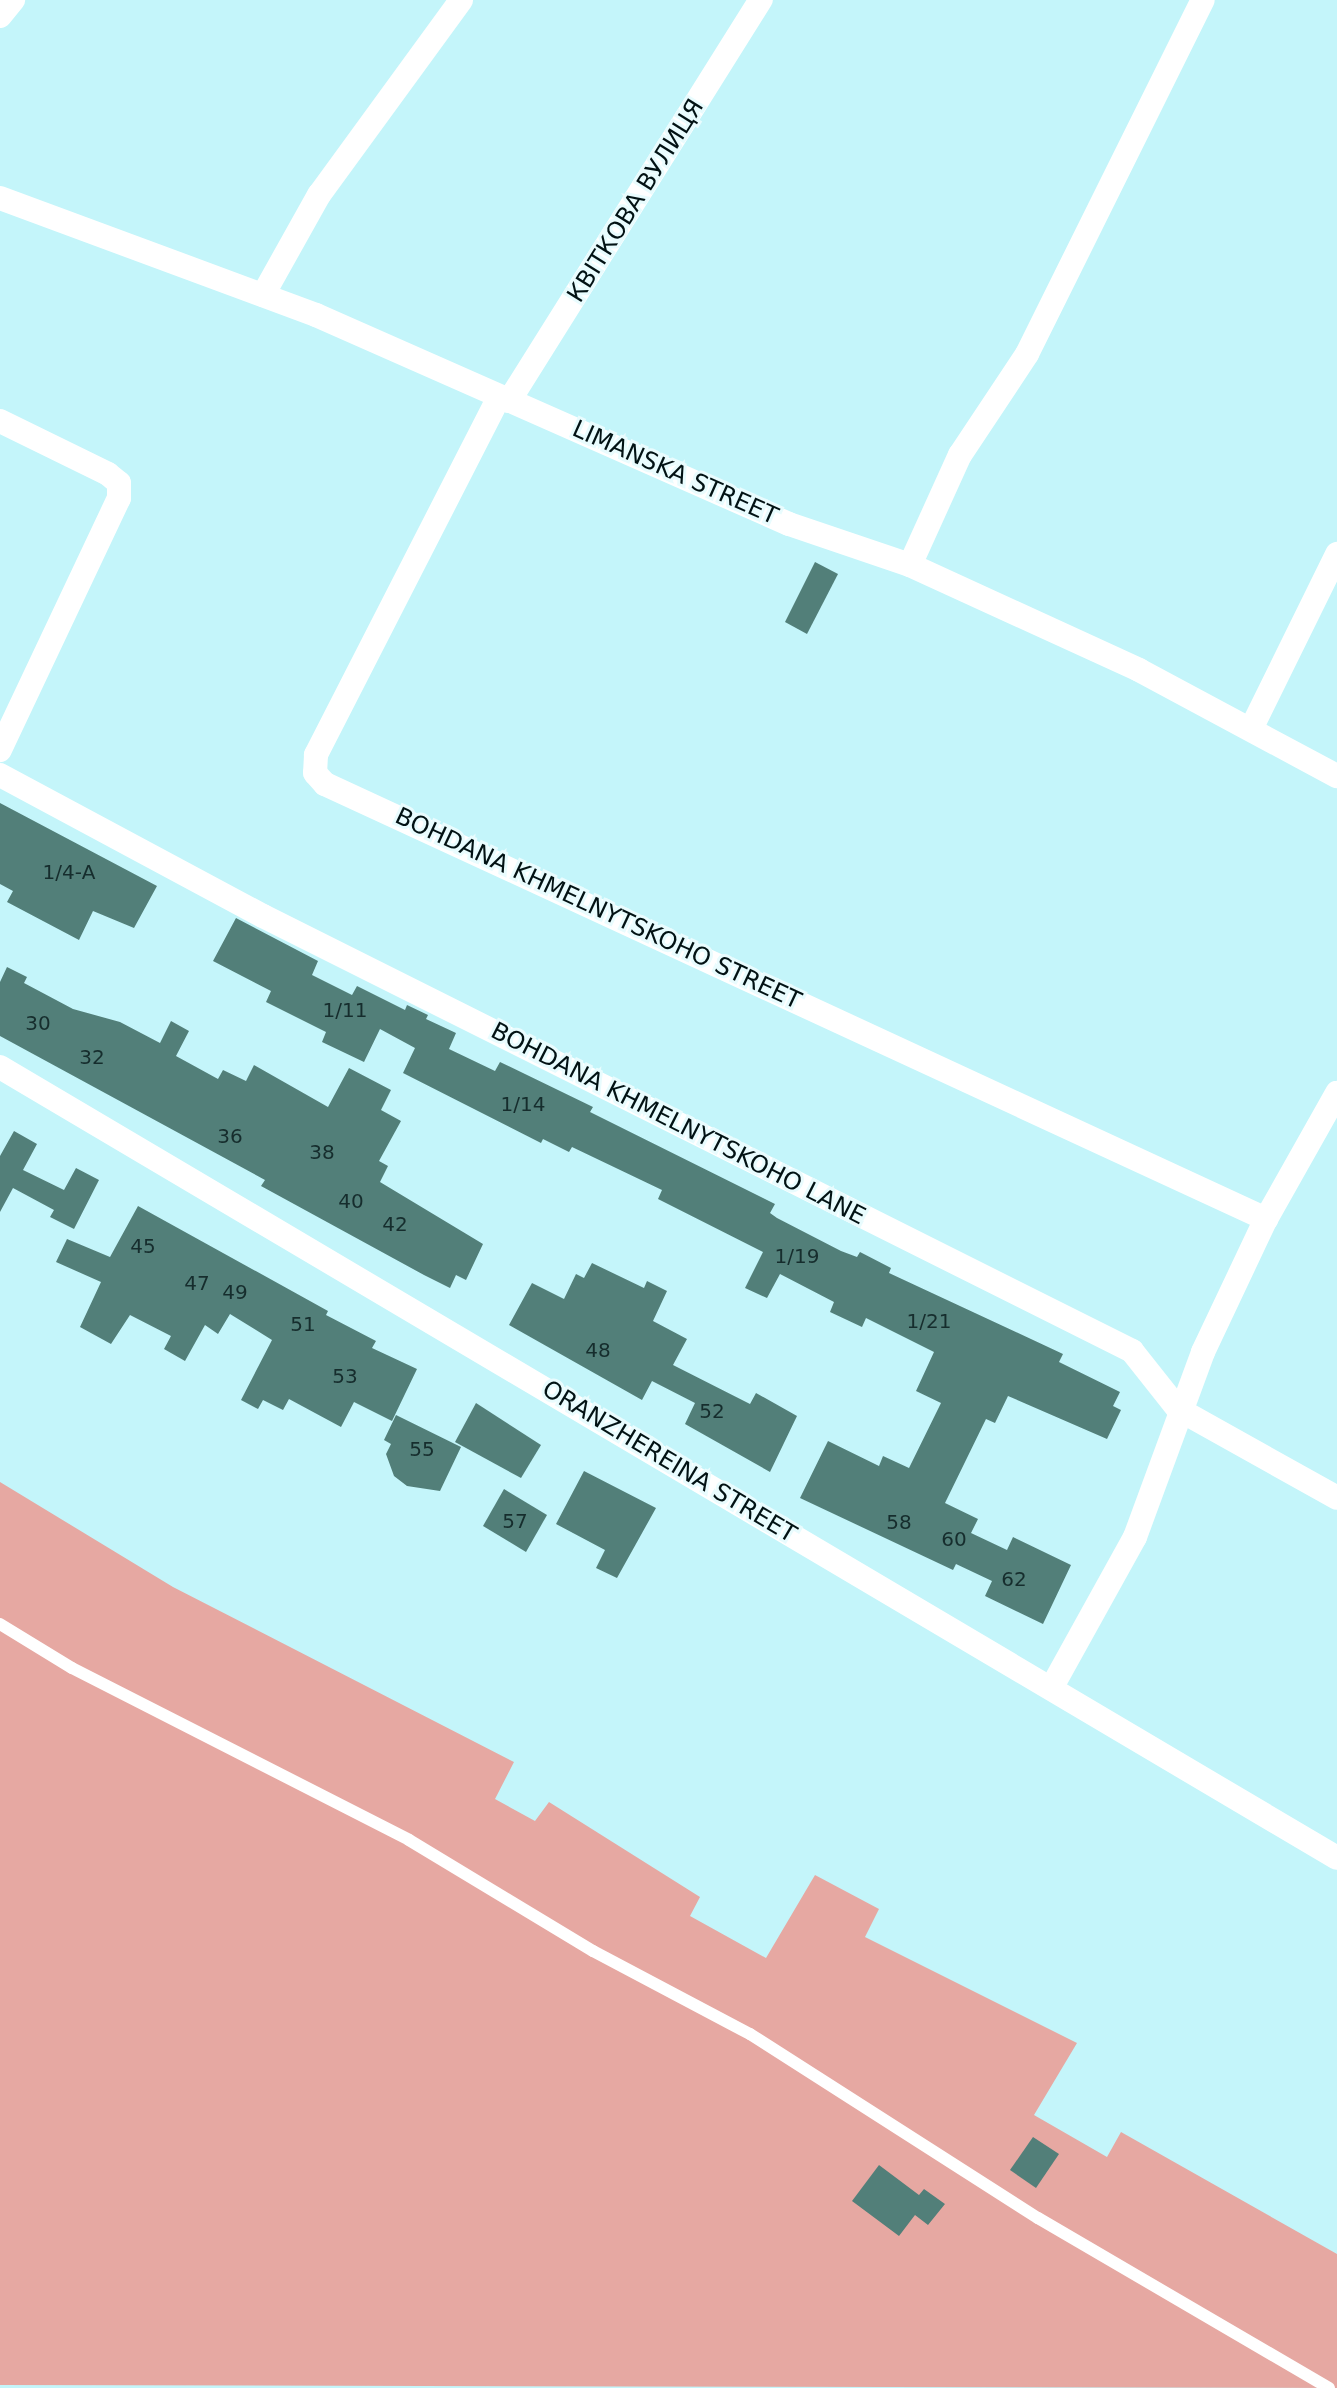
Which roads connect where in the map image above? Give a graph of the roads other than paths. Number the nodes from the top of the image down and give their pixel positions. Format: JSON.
{"nodes":[{"id":1,"x":13,"y":0,"type":"edge"},
{"id":2,"x":461,"y":0,"type":"edge"},
{"id":3,"x":761,"y":0,"type":"edge"},
{"id":4,"x":1203,"y":0,"type":"edge"},
{"id":5,"x":0,"y":16,"type":"edge"},
{"id":6,"x":0,"y":198,"type":"edge"},
{"id":7,"x":263,"y":295,"type":"junction"},
{"id":8,"x":504,"y":399,"type":"junction"},
{"id":9,"x":0,"y":421,"type":"edge"},
{"id":10,"x":1337,"y":554,"type":"edge"},
{"id":11,"x":910,"y":565,"type":"junction"},
{"id":12,"x":1252,"y":727,"type":"junction"},
{"id":13,"x":0,"y":750,"type":"edge"},
{"id":14,"x":0,"y":775,"type":"edge"},
{"id":15,"x":1337,"y":776,"type":"edge"},
{"id":16,"x":0,"y":1067,"type":"edge"},
{"id":17,"x":1337,"y":1093,"type":"edge"},
{"id":18,"x":1266,"y":1219,"type":"junction"},
{"id":19,"x":1178,"y":1409,"type":"junction"},
{"id":20,"x":1337,"y":1498,"type":"edge"},
{"id":21,"x":0,"y":1624,"type":"edge"},
{"id":22,"x":1053,"y":1685,"type":"junction"},
{"id":23,"x":1337,"y":1858,"type":"edge"},
{"id":24,"x":1329,"y":2388,"type":"edge"}],
"edges":[{"from":1,"to":5,"type":"street"},
{"from":2,"to":7,"type":"street"},
{"from":3,"to":8,"type":"street","name":"КВІТКОВА ВУЛИЦЯ"},
{"from":4,"to":11,"type":"street"},
{"from":6,"to":7,"type":"street","name":"LIMANSKA STREET"},
{"from":7,"to":8,"type":"street","name":"LIMANSKA STREET"},
{"from":8,"to":11,"type":"street","name":"LIMANSKA STREET"},
{"from":8,"to":18,"type":"street","name":"BOHDANA KHMELNYTSKOHO STREET"},
{"from":9,"to":13,"type":"street"},
{"from":10,"to":12,"type":"street"},
{"from":11,"to":12,"type":"street","name":"LIMANSKA STREET"},
{"from":12,"to":15,"type":"street","name":"LIMANSKA STREET"},
{"from":14,"to":19,"type":"street","name":"BOHDANA KHMELNYTSKOHO LANE"},
{"from":16,"to":22,"type":"street","name":"ORANZHEREINA STREET"},
{"from":17,"to":18,"type":"street"},
{"from":18,"to":19,"type":"street"},
{"from":19,"to":20,"type":"street","name":"BOHDANA KHMELNYTSKOHO LANE"},
{"from":19,"to":22,"type":"street"},
{"from":21,"to":24,"type":"lane"},
{"from":22,"to":23,"type":"street","name":"ORANZHEREINA STREET"}]}
